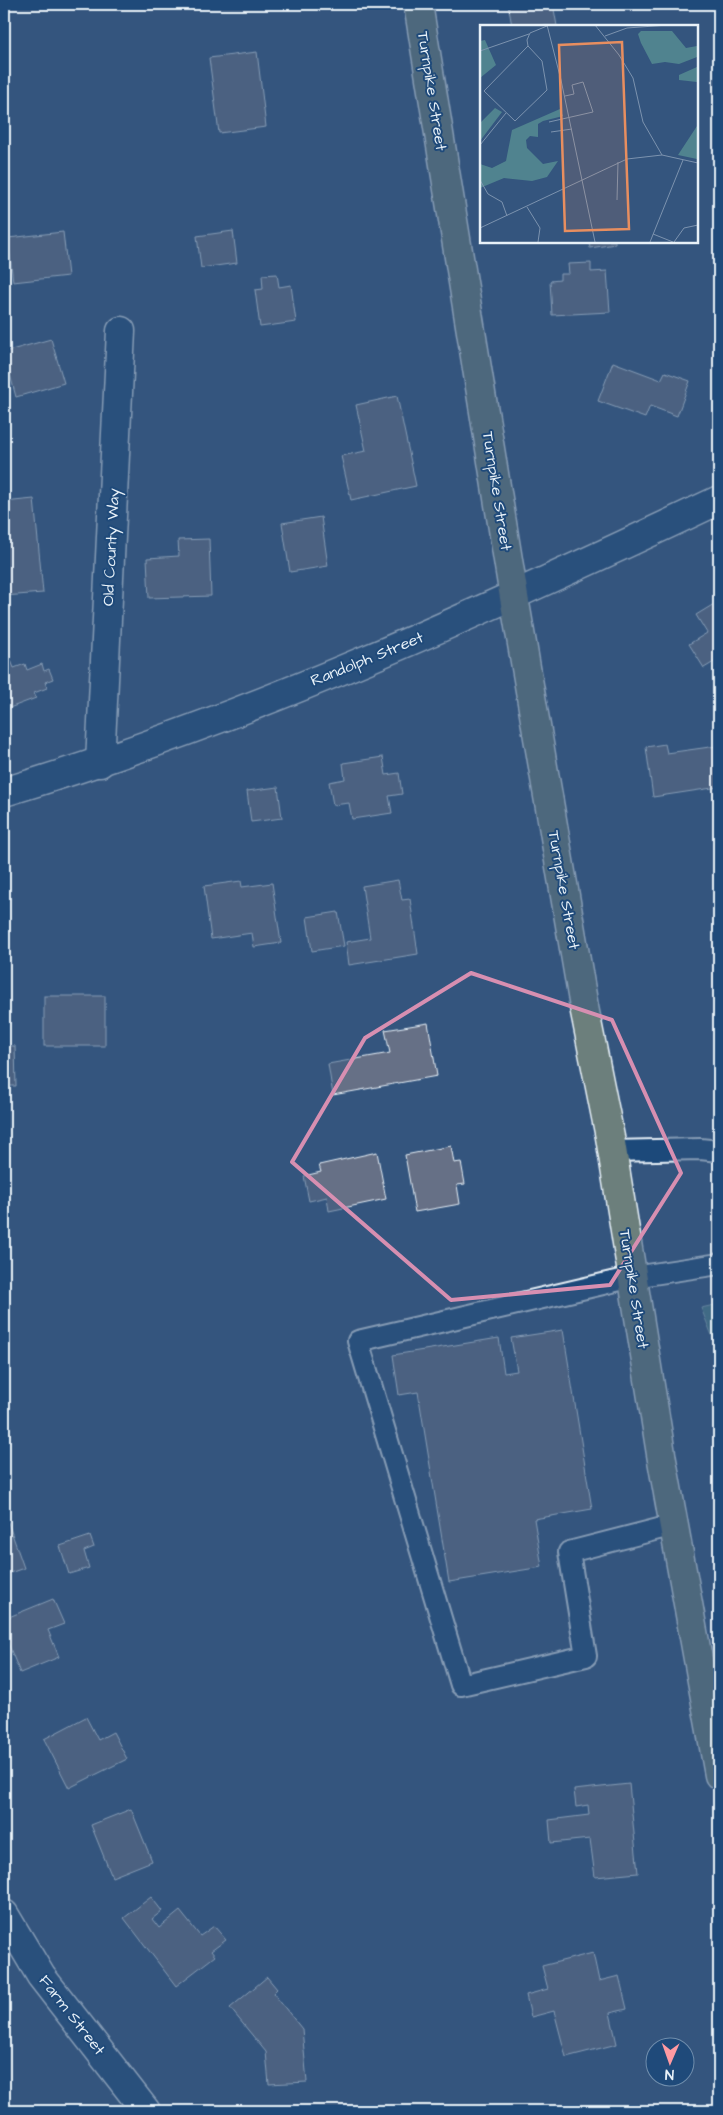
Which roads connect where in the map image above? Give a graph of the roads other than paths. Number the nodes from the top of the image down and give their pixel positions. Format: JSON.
{"nodes":[{"id":1,"x":418,"y":4,"type":"edge"},
{"id":2,"x":121,"y":331,"type":"dead end"},
{"id":3,"x":719,"y":500,"type":"edge"},
{"id":4,"x":514,"y":597,"type":"junction"},
{"id":5,"x":100,"y":763,"type":"junction"},
{"id":6,"x":4,"y":792,"type":"edge"},
{"id":7,"x":612,"y":1151,"type":"junction"},
{"id":8,"x":719,"y":1152,"type":"edge"},
{"id":9,"x":719,"y":1264,"type":"edge"},
{"id":10,"x":633,"y":1277,"type":"junction"},
{"id":11,"x":674,"y":1525,"type":"junction"},
{"id":12,"x":719,"y":1775,"type":"edge"},
{"id":13,"x":4,"y":1914,"type":"edge"},
{"id":14,"x":146,"y":2111,"type":"edge"}],
"edges":[{"from":1,"to":4,"type":"main road","name":"Turnpike Street"},
{"from":2,"to":5,"type":"main road","name":"Old County Way"},
{"from":3,"to":4,"type":"main road","name":"Randolph Street"},
{"from":4,"to":5,"type":"main road","name":"Randolph Street"},
{"from":4,"to":7,"type":"main road","name":"Turnpike Street"},
{"from":5,"to":6,"type":"main road","name":"Randolph Street"},
{"from":7,"to":8,"type":"lane"},
{"from":7,"to":10,"type":"main road","name":"Turnpike Street"},
{"from":9,"to":10,"type":"lane"},
{"from":10,"to":11,"type":"main road","name":"Turnpike Street"},
{"from":10,"to":11,"type":"lane"},
{"from":11,"to":12,"type":"main road","name":"Turnpike Street"},
{"from":13,"to":14,"type":"main road","name":"Farm Street"}]}
